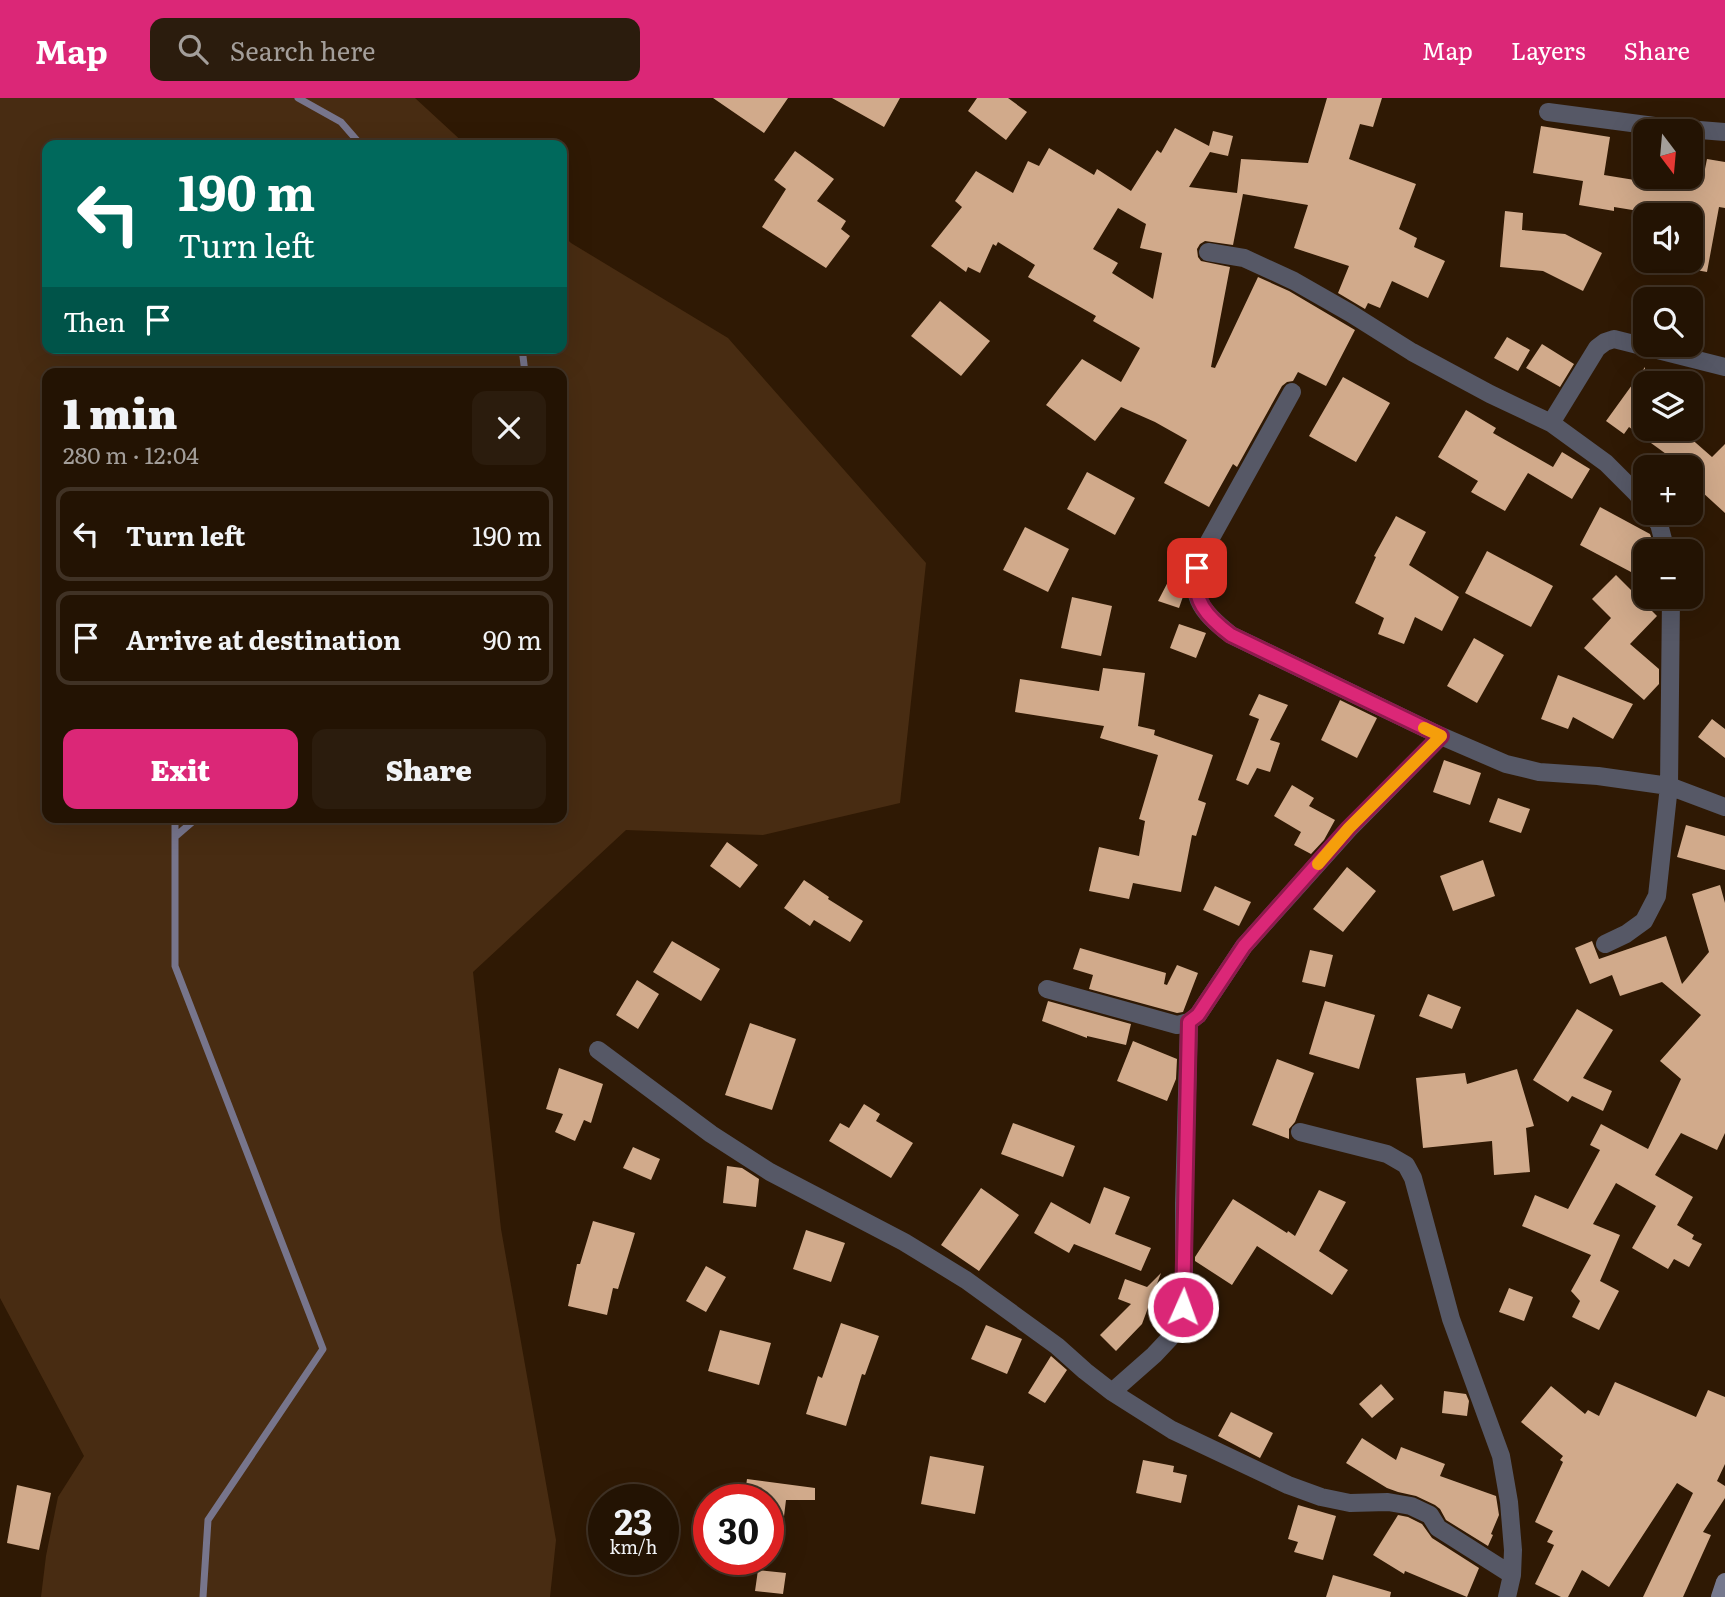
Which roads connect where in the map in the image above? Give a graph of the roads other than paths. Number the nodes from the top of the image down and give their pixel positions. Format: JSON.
{"nodes":[{"id":1,"x":1548,"y":112,"type":"dead end"},
{"id":2,"x":1725,"y":132,"type":"edge"},
{"id":3,"x":1208,"y":252,"type":"dead end"},
{"id":4,"x":1725,"y":367,"type":"edge"},
{"id":5,"x":1293,"y":392,"type":"dead end"},
{"id":6,"x":1551,"y":423,"type":"junction"},
{"id":7,"x":1633,"y":493,"type":"edge"},
{"id":8,"x":1671,"y":609,"type":"edge"},
{"id":9,"x":1441,"y":736,"type":"junction"},
{"id":10,"x":1669,"y":786,"type":"junction"},
{"id":11,"x":1725,"y":807,"type":"edge"},
{"id":12,"x":1605,"y":944,"type":"dead end"},
{"id":13,"x":1047,"y":989,"type":"dead end"},
{"id":14,"x":1189,"y":1022,"type":"junction"},
{"id":15,"x":598,"y":1050,"type":"dead end"},
{"id":16,"x":1300,"y":1132,"type":"dead end"},
{"id":17,"x":1112,"y":1392,"type":"junction"},
{"id":18,"x":1512,"y":1575,"type":"junction"},
{"id":19,"x":1725,"y":1582,"type":"edge"},
{"id":20,"x":1507,"y":1597,"type":"edge"},
{"id":21,"x":1720,"y":1597,"type":"edge"}],
"edges":[{"from":1,"to":2,"type":"street"},
{"from":3,"to":6,"type":"street"},
{"from":4,"to":6,"type":"street"},
{"from":5,"to":9,"type":"street"},
{"from":6,"to":7,"type":"street"},
{"from":8,"to":10,"type":"street"},
{"from":9,"to":10,"type":"street"},
{"from":9,"to":14,"type":"street"},
{"from":10,"to":11,"type":"street"},
{"from":10,"to":12,"type":"street"},
{"from":13,"to":14,"type":"street"},
{"from":14,"to":17,"type":"street"},
{"from":15,"to":17,"type":"street"},
{"from":16,"to":18,"type":"street"},
{"from":17,"to":18,"type":"street"},
{"from":18,"to":20,"type":"street"},
{"from":19,"to":21,"type":"street"}]}
